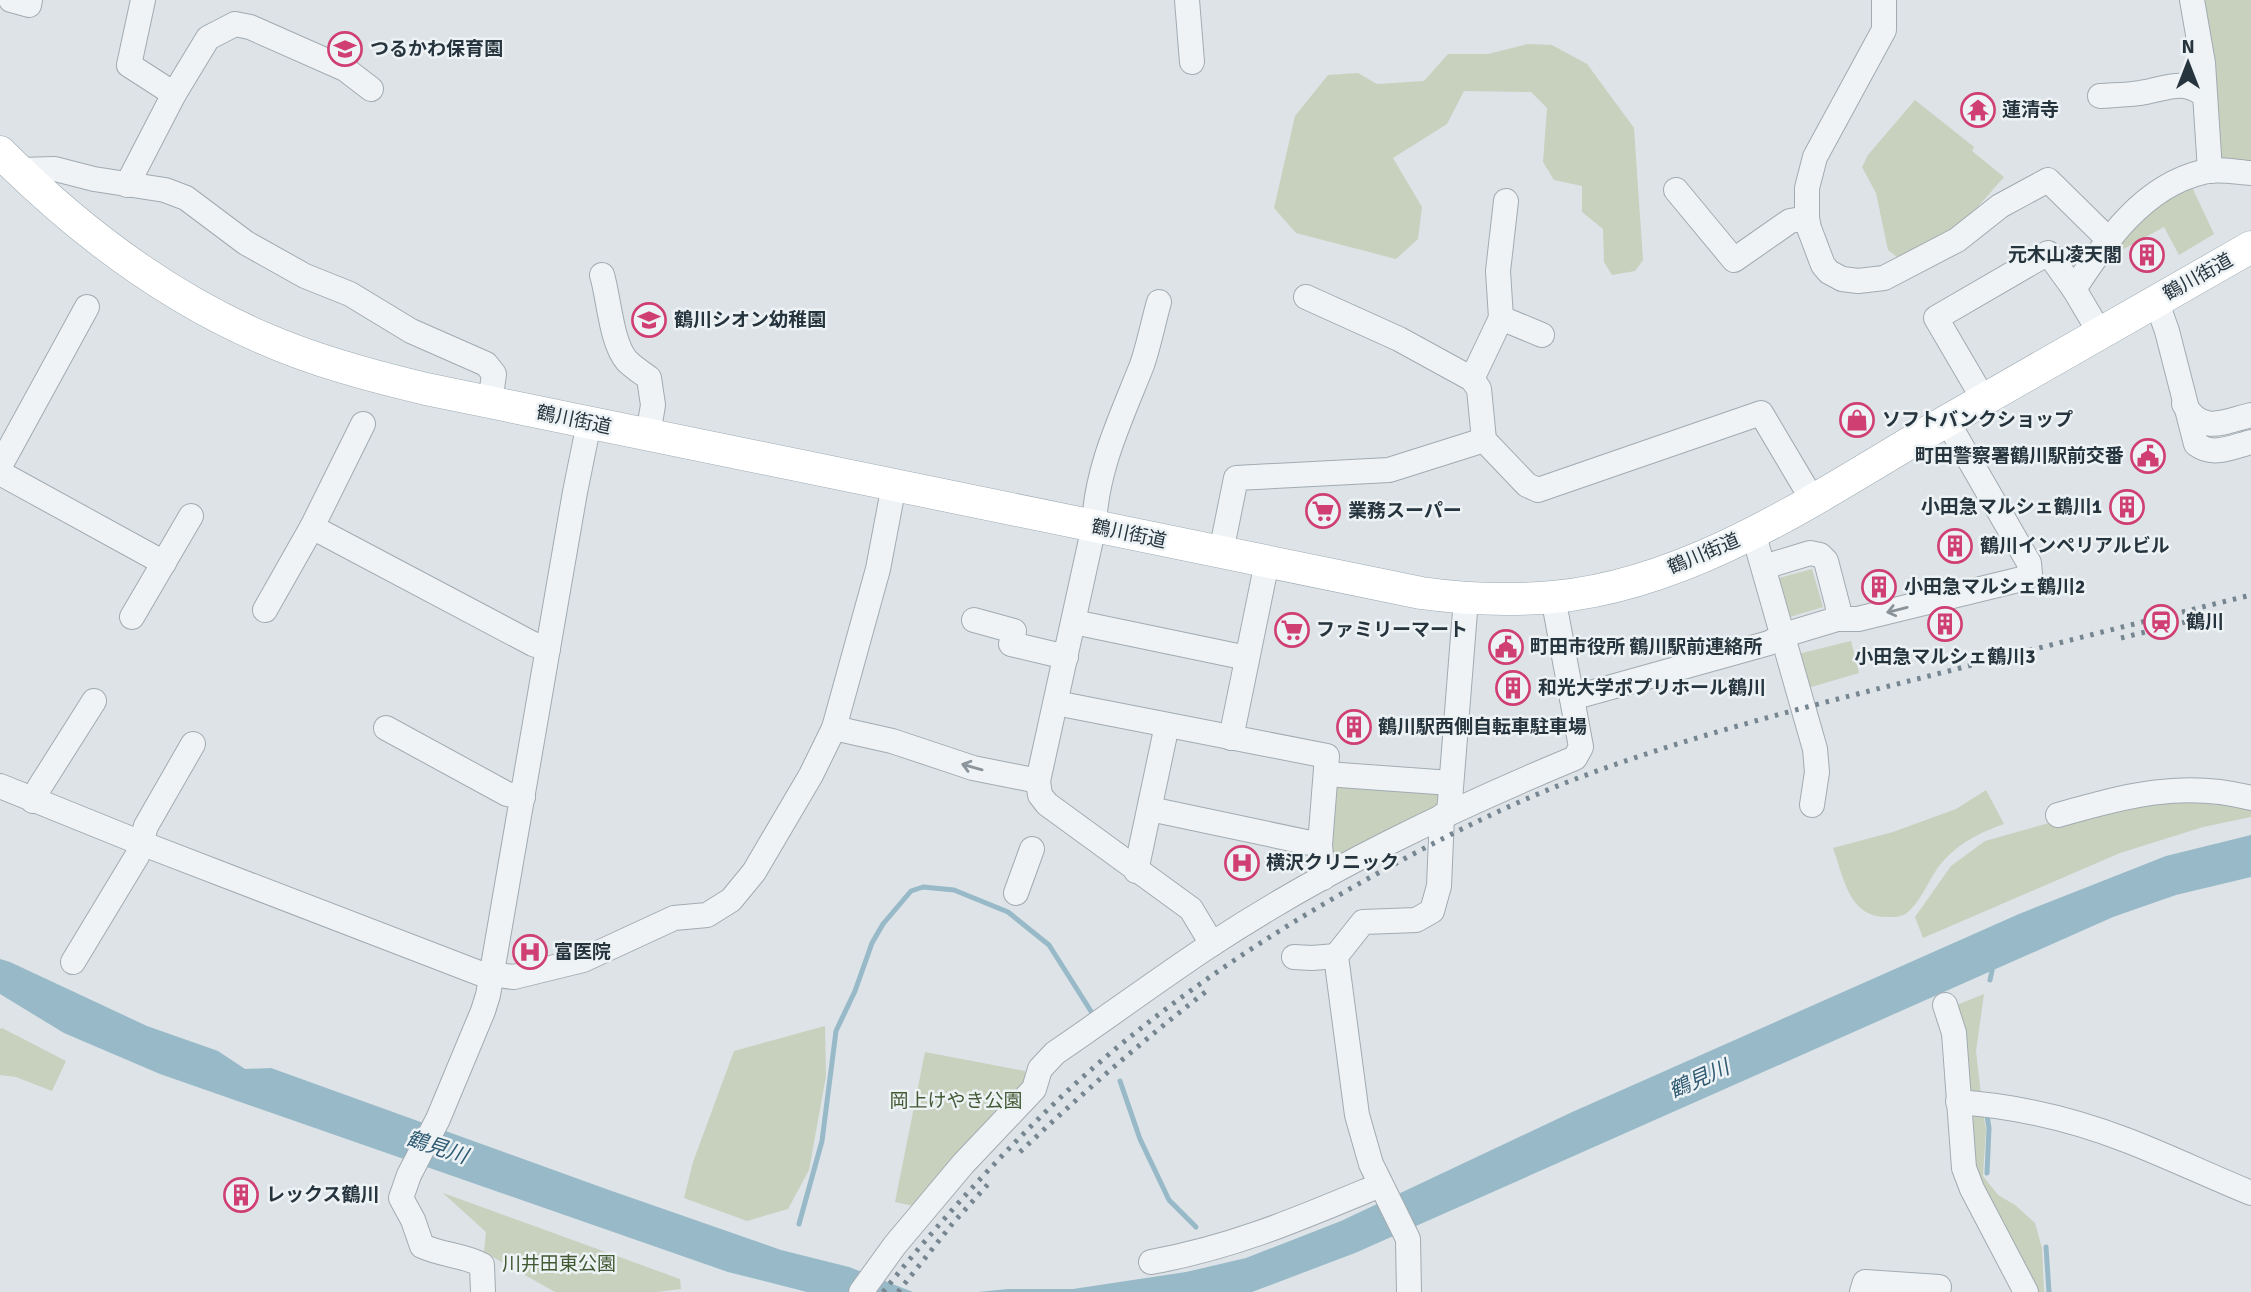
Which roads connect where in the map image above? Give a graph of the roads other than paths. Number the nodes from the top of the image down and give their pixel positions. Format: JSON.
{"nodes":[{"id":1,"x":11,"y":0,"type":"edge"},
{"id":2,"x":30,"y":0,"type":"edge"},
{"id":3,"x":143,"y":0,"type":"edge"},
{"id":4,"x":1187,"y":0,"type":"edge"},
{"id":5,"x":1884,"y":0,"type":"edge"},
{"id":6,"x":2192,"y":0,"type":"edge"},
{"id":7,"x":1192,"y":62,"type":"dead end"},
{"id":8,"x":371,"y":89,"type":"dead end"},
{"id":9,"x":174,"y":94,"type":"junction"},
{"id":10,"x":2204,"y":95,"type":"junction"},
{"id":11,"x":2100,"y":96,"type":"dead end"},
{"id":12,"x":6,"y":171,"type":"edge"},
{"id":13,"x":2210,"y":171,"type":"junction"},
{"id":14,"x":2251,"y":173,"type":"edge"},
{"id":15,"x":127,"y":185,"type":"junction"},
{"id":16,"x":1676,"y":190,"type":"dead end"},
{"id":17,"x":1506,"y":201,"type":"dead end"},
{"id":18,"x":1807,"y":218,"type":"junction"},
{"id":19,"x":2108,"y":239,"type":"junction"},
{"id":20,"x":2251,"y":247,"type":"edge"},
{"id":21,"x":602,"y":275,"type":"dead end"},
{"id":22,"x":2074,"y":289,"type":"junction"},
{"id":23,"x":1306,"y":297,"type":"dead end"},
{"id":24,"x":2156,"y":300,"type":"junction"},
{"id":25,"x":1159,"y":302,"type":"dead end"},
{"id":26,"x":87,"y":307,"type":"dead end"},
{"id":27,"x":1501,"y":318,"type":"junction"},
{"id":28,"x":2100,"y":333,"type":"junction"},
{"id":29,"x":1542,"y":335,"type":"dead end"},
{"id":30,"x":1472,"y":379,"type":"junction"},
{"id":31,"x":1984,"y":400,"type":"junction"},
{"id":32,"x":490,"y":403,"type":"junction"},
{"id":33,"x":2184,"y":403,"type":"junction"},
{"id":34,"x":2251,"y":415,"type":"edge"},
{"id":35,"x":1947,"y":421,"type":"junction"},
{"id":36,"x":589,"y":423,"type":"junction"},
{"id":37,"x":363,"y":424,"type":"dead end"},
{"id":38,"x":648,"y":435,"type":"junction"},
{"id":39,"x":1484,"y":440,"type":"junction"},
{"id":40,"x":2251,"y":442,"type":"edge"},
{"id":41,"x":0,"y":466,"type":"edge"},
{"id":42,"x":0,"y":473,"type":"edge"},
{"id":43,"x":894,"y":485,"type":"junction"},
{"id":44,"x":1812,"y":499,"type":"junction"},
{"id":45,"x":191,"y":516,"type":"dead end"},
{"id":46,"x":1094,"y":526,"type":"junction"},
{"id":47,"x":312,"y":527,"type":"junction"},
{"id":48,"x":1753,"y":532,"type":"junction"},
{"id":49,"x":1221,"y":552,"type":"junction"},
{"id":50,"x":1267,"y":562,"type":"junction"},
{"id":51,"x":163,"y":563,"type":"junction"},
{"id":52,"x":1764,"y":567,"type":"junction"},
{"id":53,"x":1553,"y":597,"type":"junction"},
{"id":54,"x":1466,"y":599,"type":"junction"},
{"id":55,"x":265,"y":610,"type":"dead end"},
{"id":56,"x":132,"y":617,"type":"dead end"},
{"id":57,"x":974,"y":620,"type":"dead end"},
{"id":58,"x":1837,"y":620,"type":"junction"},
{"id":59,"x":1074,"y":622,"type":"junction"},
{"id":60,"x":1784,"y":635,"type":"junction"},
{"id":61,"x":548,"y":649,"type":"junction"},
{"id":62,"x":1066,"y":657,"type":"junction"},
{"id":63,"x":1247,"y":658,"type":"junction"},
{"id":64,"x":1572,"y":698,"type":"junction"},
{"id":65,"x":94,"y":701,"type":"dead end"},
{"id":66,"x":1056,"y":703,"type":"junction"},
{"id":67,"x":1167,"y":725,"type":"junction"},
{"id":68,"x":386,"y":728,"type":"dead end"},
{"id":69,"x":834,"y":728,"type":"junction"},
{"id":70,"x":1231,"y":738,"type":"junction"},
{"id":71,"x":193,"y":744,"type":"dead end"},
{"id":72,"x":1326,"y":774,"type":"junction"},
{"id":73,"x":1038,"y":781,"type":"junction"},
{"id":74,"x":1451,"y":783,"type":"junction"},
{"id":75,"x":0,"y":786,"type":"edge"},
{"id":76,"x":523,"y":797,"type":"junction"},
{"id":77,"x":2251,"y":798,"type":"edge"},
{"id":78,"x":33,"y":801,"type":"junction"},
{"id":79,"x":1812,"y":805,"type":"dead end"},
{"id":80,"x":1150,"y":809,"type":"junction"},
{"id":81,"x":1445,"y":814,"type":"junction"},
{"id":82,"x":2058,"y":815,"type":"dead end"},
{"id":83,"x":141,"y":843,"type":"junction"},
{"id":84,"x":1320,"y":845,"type":"junction"},
{"id":85,"x":1032,"y":849,"type":"dead end"},
{"id":86,"x":1136,"y":871,"type":"junction"},
{"id":87,"x":1323,"y":878,"type":"junction"},
{"id":88,"x":1016,"y":893,"type":"dead end"},
{"id":89,"x":1212,"y":944,"type":"junction"},
{"id":90,"x":1336,"y":956,"type":"junction"},
{"id":91,"x":1294,"y":957,"type":"dead end"},
{"id":92,"x":73,"y":962,"type":"dead end"},
{"id":93,"x":492,"y":975,"type":"junction"},
{"id":94,"x":1945,"y":1004,"type":"dead end"},
{"id":95,"x":1958,"y":1102,"type":"junction"},
{"id":96,"x":1382,"y":1188,"type":"junction"},
{"id":97,"x":2251,"y":1193,"type":"edge"},
{"id":98,"x":1151,"y":1262,"type":"dead end"},
{"id":99,"x":1939,"y":1287,"type":"dead end"},
{"id":100,"x":483,"y":1292,"type":"edge"},
{"id":101,"x":861,"y":1292,"type":"edge"},
{"id":102,"x":1409,"y":1292,"type":"edge"},
{"id":103,"x":1862,"y":1292,"type":"edge"},
{"id":104,"x":2026,"y":1292,"type":"edge"}],
"edges":[{"from":1,"to":2,"type":"street"},
{"from":3,"to":9,"type":"street"},
{"from":4,"to":7,"type":"street"},
{"from":5,"to":18,"type":"street"},
{"from":6,"to":10,"type":"street"},
{"from":8,"to":9,"type":"street"},
{"from":9,"to":15,"type":"street"},
{"from":10,"to":11,"type":"street"},
{"from":10,"to":13,"type":"street"},
{"from":12,"to":15,"type":"street"},
{"from":12,"to":32,"type":"main road","name":"鶴川街道"},
{"from":13,"to":14,"type":"street"},
{"from":13,"to":19,"type":"street"},
{"from":15,"to":32,"type":"street"},
{"from":16,"to":18,"type":"street"},
{"from":17,"to":27,"type":"street"},
{"from":18,"to":19,"type":"street"},
{"from":19,"to":22,"type":"street"},
{"from":20,"to":24,"type":"main road","name":"鶴川街道"},
{"from":21,"to":38,"type":"street"},
{"from":22,"to":28,"type":"street"},
{"from":22,"to":31,"type":"street"},
{"from":23,"to":30,"type":"street"},
{"from":24,"to":28,"type":"main road","name":"鶴川街道"},
{"from":24,"to":33,"type":"street"},
{"from":25,"to":46,"type":"street"},
{"from":26,"to":41,"type":"street"},
{"from":27,"to":29,"type":"street"},
{"from":27,"to":30,"type":"street"},
{"from":28,"to":31,"type":"main road","name":"鶴川街道"},
{"from":30,"to":39,"type":"street"},
{"from":31,"to":35,"type":"main road","name":"鶴川街道"},
{"from":32,"to":36,"type":"main road","name":"鶴川街道"},
{"from":33,"to":34,"type":"street"},
{"from":33,"to":40,"type":"street"},
{"from":35,"to":44,"type":"main road","name":"鶴川街道"},
{"from":35,"to":58,"type":"street","one_way":true},
{"from":36,"to":38,"type":"main road","name":"鶴川街道"},
{"from":36,"to":61,"type":"street"},
{"from":37,"to":47,"type":"street"},
{"from":38,"to":43,"type":"main road","name":"鶴川街道"},
{"from":39,"to":44,"type":"street"},
{"from":39,"to":49,"type":"street"},
{"from":42,"to":51,"type":"street"},
{"from":43,"to":46,"type":"main road","name":"鶴川街道"},
{"from":43,"to":69,"type":"street"},
{"from":44,"to":48,"type":"main road","name":"鶴川街道"},
{"from":45,"to":51,"type":"street"},
{"from":46,"to":49,"type":"main road","name":"鶴川街道"},
{"from":46,"to":59,"type":"street"},
{"from":47,"to":55,"type":"street"},
{"from":47,"to":61,"type":"street"},
{"from":48,"to":52,"type":"street"},
{"from":48,"to":53,"type":"main road","name":"鶴川街道"},
{"from":49,"to":50,"type":"main road","name":"鶴川街道"},
{"from":50,"to":54,"type":"main road","name":"鶴川街道"},
{"from":50,"to":63,"type":"street"},
{"from":51,"to":56,"type":"street"},
{"from":52,"to":58,"type":"street"},
{"from":52,"to":60,"type":"street"},
{"from":53,"to":54,"type":"main road","name":"鶴川街道"},
{"from":53,"to":64,"type":"street"},
{"from":54,"to":74,"type":"street"},
{"from":57,"to":62,"type":"street"},
{"from":58,"to":60,"type":"street"},
{"from":59,"to":62,"type":"street"},
{"from":59,"to":63,"type":"street"},
{"from":60,"to":64,"type":"street"},
{"from":60,"to":79,"type":"street"},
{"from":61,"to":76,"type":"street"},
{"from":62,"to":66,"type":"street"},
{"from":63,"to":70,"type":"street"},
{"from":64,"to":81,"type":"street"},
{"from":65,"to":78,"type":"street"},
{"from":66,"to":67,"type":"street"},
{"from":66,"to":73,"type":"street"},
{"from":67,"to":70,"type":"street"},
{"from":67,"to":80,"type":"street"},
{"from":68,"to":76,"type":"street"},
{"from":73,"to":69,"type":"street","one_way":true},
{"from":69,"to":93,"type":"street"},
{"from":70,"to":72,"type":"street"},
{"from":71,"to":83,"type":"street"},
{"from":72,"to":74,"type":"street"},
{"from":72,"to":84,"type":"street"},
{"from":73,"to":86,"type":"street"},
{"from":74,"to":81,"type":"street"},
{"from":75,"to":78,"type":"street"},
{"from":76,"to":93,"type":"street"},
{"from":77,"to":82,"type":"street"},
{"from":78,"to":83,"type":"street"},
{"from":80,"to":84,"type":"street"},
{"from":80,"to":86,"type":"street"},
{"from":81,"to":87,"type":"street"},
{"from":81,"to":90,"type":"street"},
{"from":83,"to":92,"type":"street"},
{"from":83,"to":93,"type":"street"},
{"from":84,"to":87,"type":"street"},
{"from":85,"to":88,"type":"street"},
{"from":86,"to":89,"type":"street"},
{"from":87,"to":89,"type":"street"},
{"from":89,"to":101,"type":"street"},
{"from":90,"to":91,"type":"street"},
{"from":90,"to":96,"type":"street"},
{"from":93,"to":100,"type":"street"},
{"from":94,"to":95,"type":"street"},
{"from":95,"to":97,"type":"street"},
{"from":95,"to":104,"type":"street"},
{"from":96,"to":98,"type":"street"},
{"from":96,"to":102,"type":"street"},
{"from":99,"to":103,"type":"street"}]}
